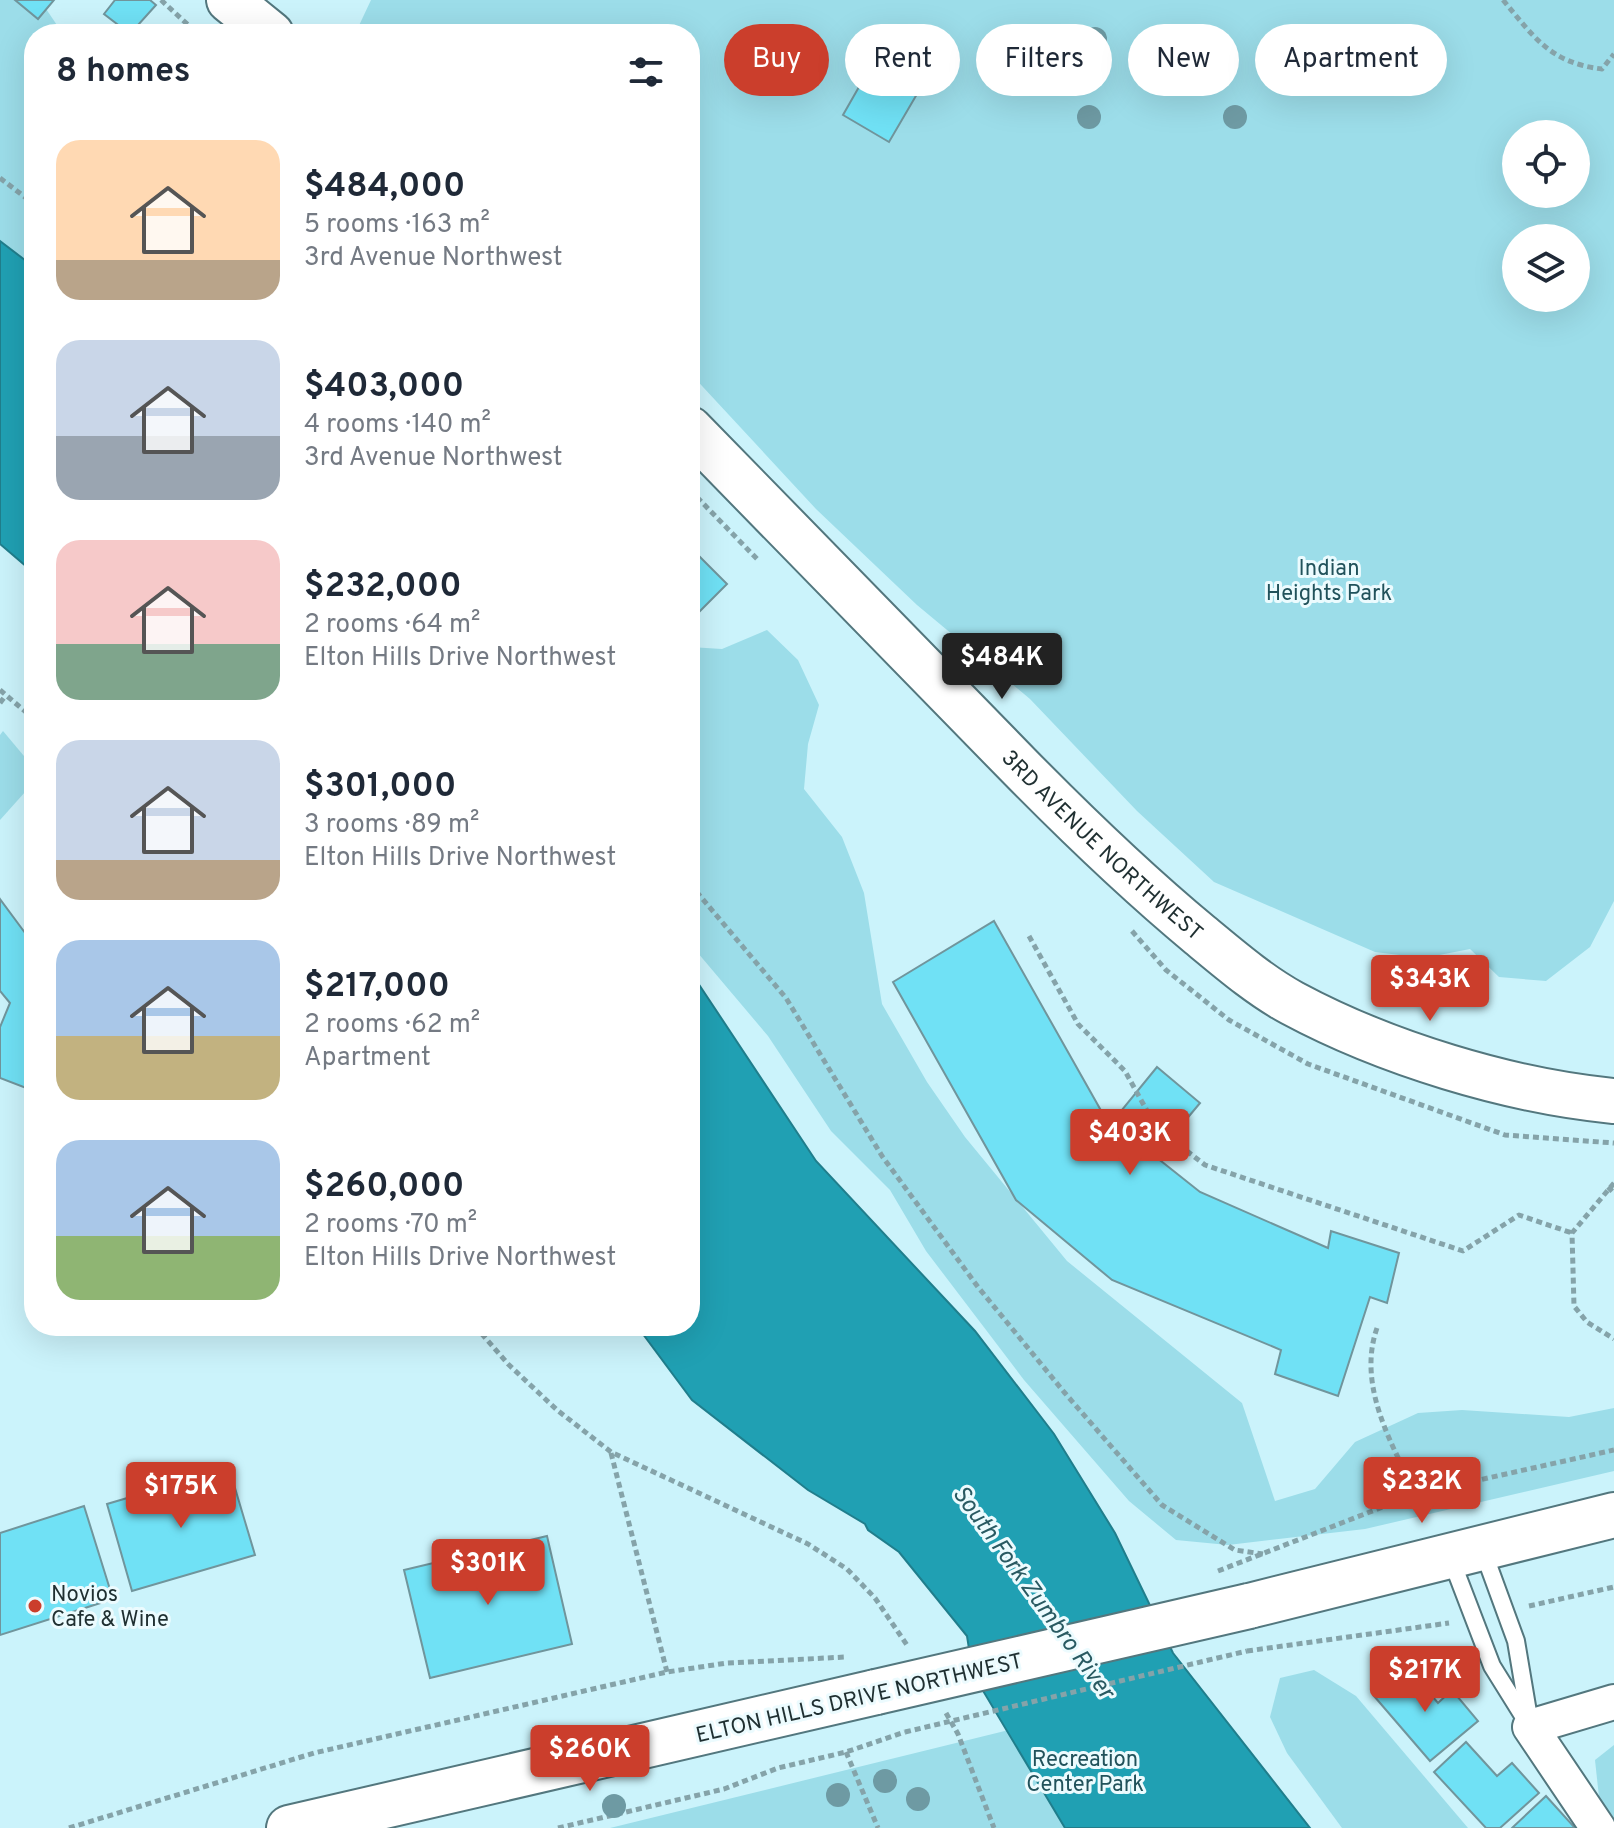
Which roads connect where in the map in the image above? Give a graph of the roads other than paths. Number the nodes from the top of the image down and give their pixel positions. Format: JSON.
{"nodes":[{"id":1,"x":229,"y":0,"type":"edge"},
{"id":2,"x":259,"y":24,"type":"edge"},
{"id":3,"x":700,"y":439,"type":"edge"},
{"id":4,"x":1614,"y":1101,"type":"edge"},
{"id":5,"x":1614,"y":1515,"type":"edge"},
{"id":6,"x":1466,"y":1550,"type":"junction"},
{"id":7,"x":1614,"y":1702,"type":"edge"},
{"id":8,"x":1530,"y":1727,"type":"junction"},
{"id":9,"x":289,"y":1828,"type":"edge"},
{"id":10,"x":1598,"y":1828,"type":"edge"}],
"edges":[{"from":1,"to":2,"type":"main road"},
{"from":3,"to":4,"type":"main road","name":"3RD AVENUE NORTHWEST"},
{"from":5,"to":6,"type":"main road","name":"ELTON HILLS DRIVE NORTHWEST"},
{"from":6,"to":8,"type":"lane"},
{"from":6,"to":8,"type":"lane"},
{"from":6,"to":9,"type":"main road","name":"ELTON HILLS DRIVE NORTHWEST","bridge":true},
{"from":7,"to":8,"type":"street"},
{"from":8,"to":10,"type":"street"}]}
